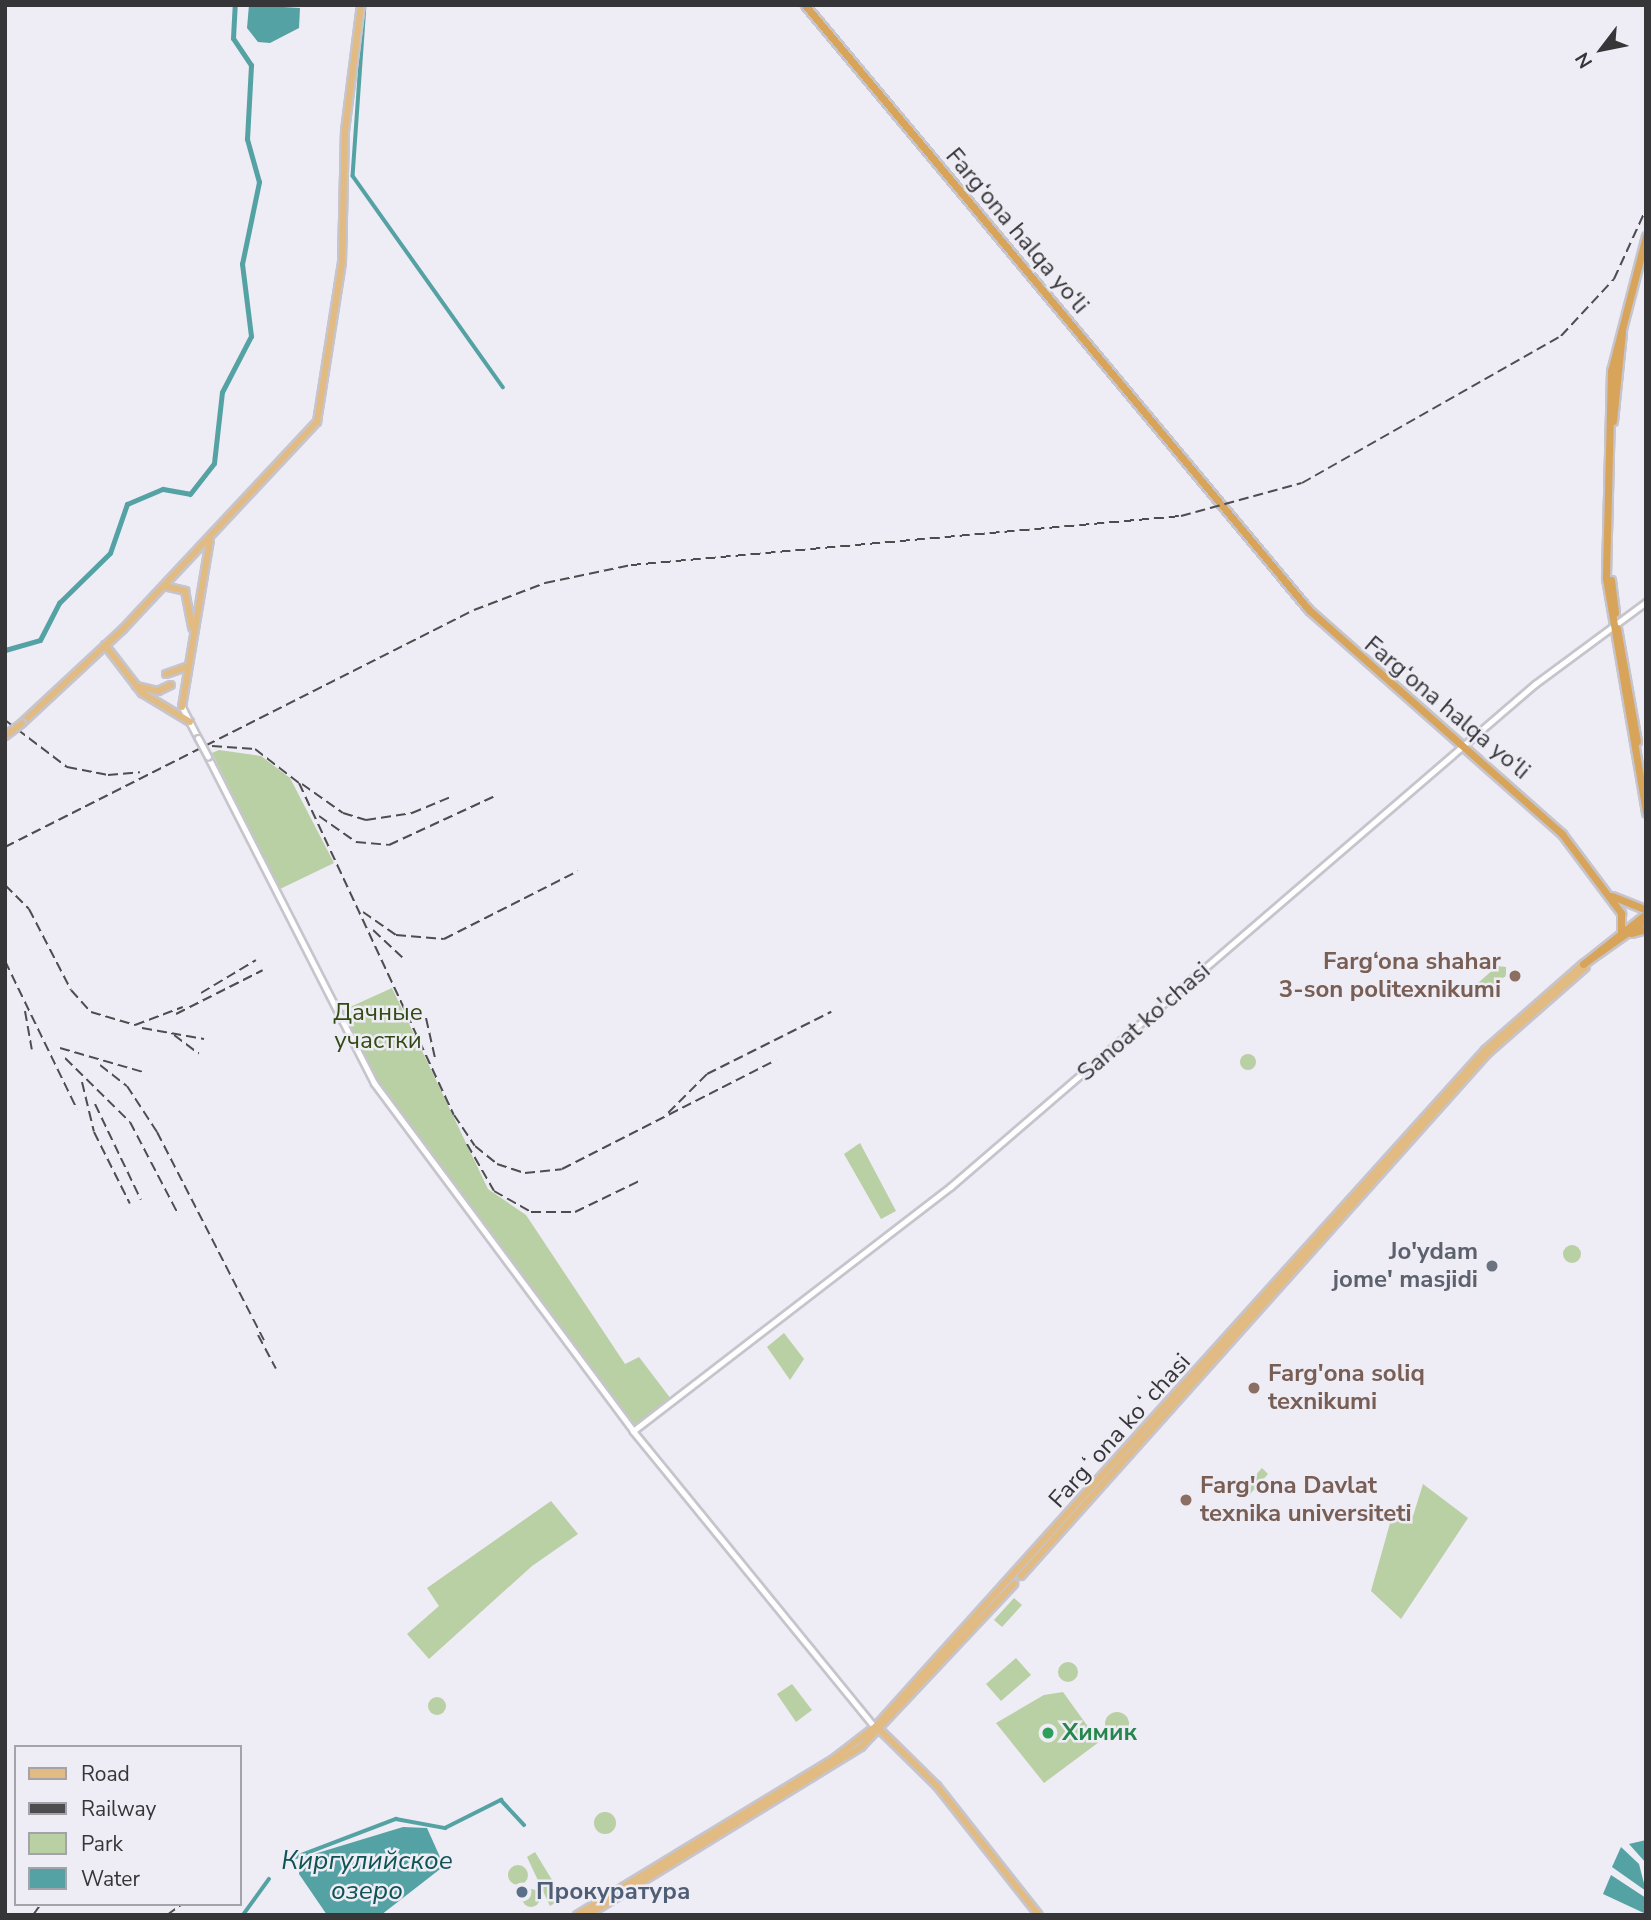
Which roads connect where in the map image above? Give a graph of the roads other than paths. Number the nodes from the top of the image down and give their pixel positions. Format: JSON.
{"nodes":[{"id":1,"x":361,"y":5,"type":"edge"},
{"id":2,"x":805,"y":5,"type":"edge"},
{"id":3,"x":1646,"y":236,"type":"edge"},
{"id":4,"x":1646,"y":248,"type":"edge"},
{"id":5,"x":1634,"y":278,"type":"junction"},
{"id":6,"x":210,"y":538,"type":"junction"},
{"id":7,"x":164,"y":586,"type":"junction"},
{"id":8,"x":1646,"y":602,"type":"edge"},
{"id":9,"x":1614,"y":622,"type":"junction"},
{"id":10,"x":192,"y":637,"type":"junction"},
{"id":11,"x":105,"y":645,"type":"junction"},
{"id":12,"x":187,"y":665,"type":"junction"},
{"id":13,"x":166,"y":674,"type":"dead end"},
{"id":14,"x":134,"y":685,"type":"junction"},
{"id":15,"x":171,"y":685,"type":"dead end"},
{"id":16,"x":182,"y":707,"type":"joint"},
{"id":17,"x":190,"y":722,"type":"junction"},
{"id":18,"x":5,"y":736,"type":"edge"},
{"id":19,"x":1464,"y":748,"type":"junction"},
{"id":20,"x":1646,"y":790,"type":"edge"},
{"id":21,"x":1646,"y":813,"type":"edge"},
{"id":22,"x":1602,"y":885,"type":"junction"},
{"id":23,"x":1646,"y":915,"type":"edge"},
{"id":24,"x":1646,"y":929,"type":"edge"},
{"id":25,"x":1622,"y":934,"type":"junction"},
{"id":26,"x":1584,"y":966,"type":"joint"},
{"id":27,"x":633,"y":1431,"type":"junction"},
{"id":28,"x":878,"y":1730,"type":"junction"},
{"id":29,"x":577,"y":1915,"type":"edge"},
{"id":30,"x":588,"y":1915,"type":"edge"},
{"id":31,"x":1037,"y":1915,"type":"edge"}],
"edges":[{"from":1,"to":6,"type":"main road"},
{"from":2,"to":19,"type":"highway","name":"Farg‘ona halqa yo‘li"},
{"from":3,"to":5,"type":"highway"},
{"from":4,"to":5,"type":"highway"},
{"from":5,"to":9,"type":"highway"},
{"from":6,"to":7,"type":"main road"},
{"from":6,"to":10,"type":"main road"},
{"from":7,"to":10,"type":"main road"},
{"from":7,"to":11,"type":"main road"},
{"from":8,"to":9,"type":"main road","name":"Sanoat ko'chasi"},
{"from":9,"to":19,"type":"main road","name":"Sanoat ko'chasi"},
{"from":9,"to":20,"type":"highway"},
{"from":9,"to":21,"type":"highway"},
{"from":10,"to":12,"type":"main road"},
{"from":11,"to":14,"type":"main road"},
{"from":11,"to":18,"type":"main road","bridge":true},
{"from":12,"to":13,"type":"main road"},
{"from":12,"to":16,"type":"main road"},
{"from":14,"to":15,"type":"main road"},
{"from":14,"to":17,"type":"main road"},
{"from":16,"to":17,"type":"main road"},
{"from":17,"to":27,"type":"main road","bridge":true},
{"from":19,"to":22,"type":"highway","name":"Farg‘ona halqa yo‘li"},
{"from":19,"to":27,"type":"main road","name":"Sanoat ko'chasi"},
{"from":22,"to":23,"type":"highway"},
{"from":22,"to":25,"type":"highway"},
{"from":23,"to":25,"type":"highway","name":"Fargʻona koʻchasi"},
{"from":24,"to":25,"type":"highway"},
{"from":25,"to":26,"type":"highway","name":"Fargʻona koʻchasi"},
{"from":26,"to":28,"type":"main road","name":"Fargʻona koʻchasi"},
{"from":27,"to":28,"type":"main road"},
{"from":28,"to":29,"type":"main road","name":"Fargʻona koʻchasi"},
{"from":28,"to":30,"type":"main road","name":"Fargʻona koʻchasi"},
{"from":28,"to":31,"type":"main road"},
{"from":28,"to":31,"type":"main road"}]}
